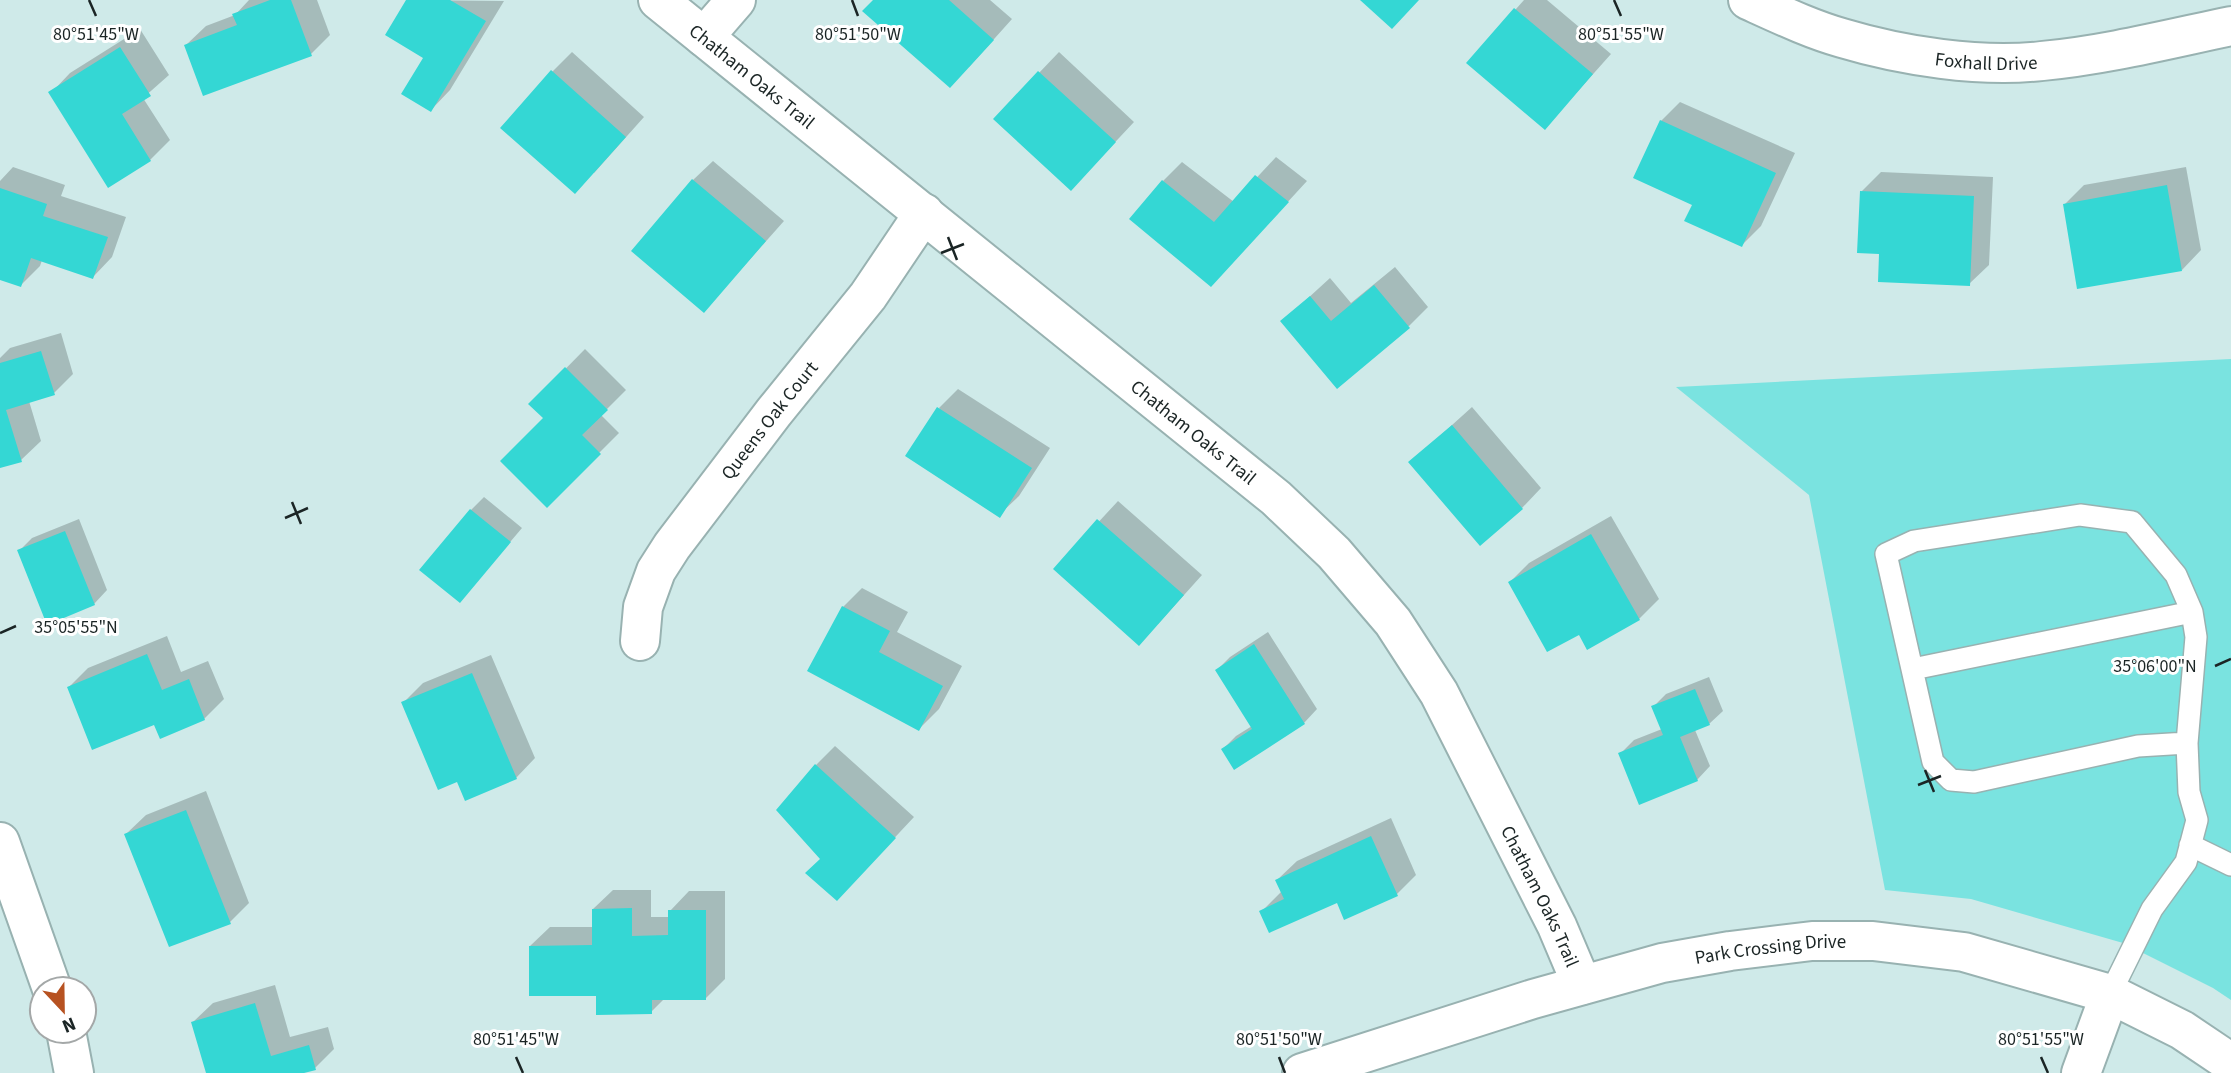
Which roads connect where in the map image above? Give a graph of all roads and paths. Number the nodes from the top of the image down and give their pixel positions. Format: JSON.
{"nodes":[{"id":1,"x":658,"y":0,"type":"edge"},
{"id":2,"x":736,"y":0,"type":"edge"},
{"id":3,"x":1748,"y":0,"type":"edge"},
{"id":4,"x":2231,"y":26,"type":"edge"},
{"id":5,"x":704,"y":37,"type":"junction"},
{"id":6,"x":924,"y":213,"type":"junction"},
{"id":7,"x":2192,"y":612,"type":"junction"},
{"id":8,"x":640,"y":641,"type":"dead end"},
{"id":9,"x":1913,"y":669,"type":"junction"},
{"id":10,"x":2187,"y":743,"type":"junction"},
{"id":11,"x":0,"y":842,"type":"edge"},
{"id":12,"x":2190,"y":845,"type":"junction"},
{"id":13,"x":2231,"y":866,"type":"edge"},
{"id":14,"x":47,"y":975,"type":"edge"},
{"id":15,"x":1582,"y":985,"type":"junction"},
{"id":16,"x":2110,"y":994,"type":"junction"},
{"id":17,"x":69,"y":1045,"type":"edge"},
{"id":18,"x":2231,"y":1063,"type":"edge"},
{"id":19,"x":74,"y":1073,"type":"edge"},
{"id":20,"x":1302,"y":1073,"type":"edge"},
{"id":21,"x":2081,"y":1073,"type":"edge"}],
"edges":[{"from":1,"to":5,"type":"street","name":"Chatham Oaks Trail"},
{"from":2,"to":5,"type":"street"},
{"from":3,"to":4,"type":"street","name":"Foxhall Drive"},
{"from":5,"to":6,"type":"street","name":"Chatham Oaks Trail"},
{"from":6,"to":8,"type":"street","name":"Queens Oak Court"},
{"from":6,"to":15,"type":"street","name":"Chatham Oaks Trail"},
{"from":7,"to":9,"type":"lane"},
{"from":7,"to":9,"type":"lane"},
{"from":7,"to":10,"type":"lane"},
{"from":9,"to":10,"type":"lane"},
{"from":10,"to":12,"type":"lane"},
{"from":11,"to":14,"type":"street"},
{"from":12,"to":13,"type":"lane"},
{"from":12,"to":16,"type":"lane"},
{"from":15,"to":16,"type":"street","name":"Park Crossing Drive"},
{"from":15,"to":20,"type":"street","name":"Park Crossing Drive"},
{"from":16,"to":18,"type":"street","name":"Park Crossing Drive"},
{"from":16,"to":21,"type":"street"},
{"from":17,"to":19,"type":"street"}]}
